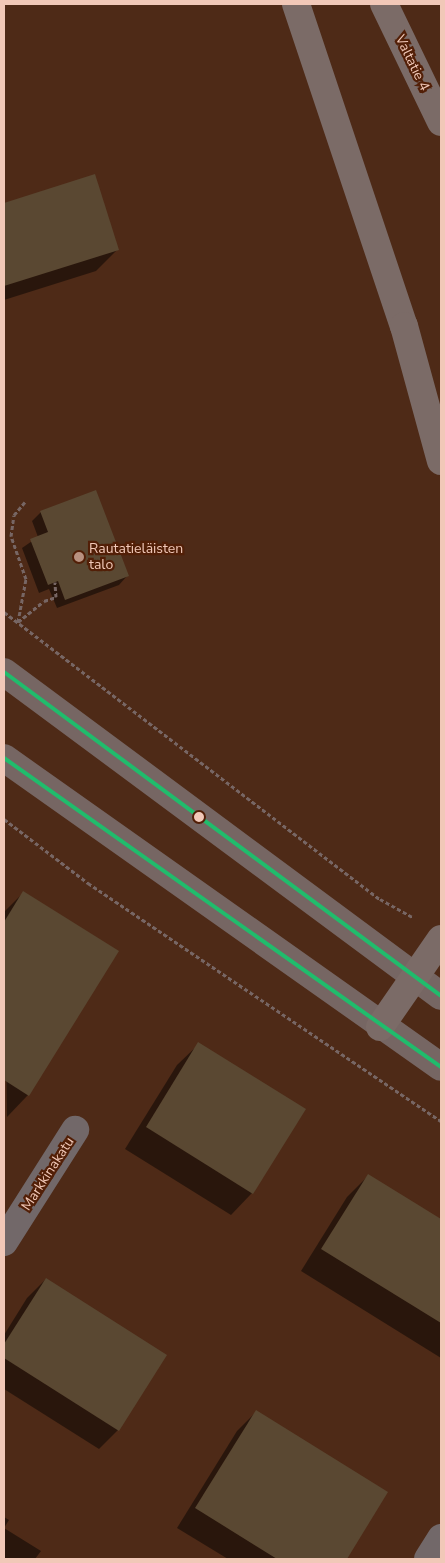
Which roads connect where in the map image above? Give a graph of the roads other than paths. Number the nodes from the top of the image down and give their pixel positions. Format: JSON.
{"nodes":[{"id":1,"x":296,"y":4,"type":"edge"},
{"id":2,"x":384,"y":4,"type":"edge"},
{"id":3,"x":441,"y":122,"type":"edge"},
{"id":4,"x":441,"y":461,"type":"edge"},
{"id":5,"x":4,"y":672,"type":"edge"},
{"id":6,"x":4,"y":758,"type":"edge"},
{"id":7,"x":441,"y":939,"type":"edge"},
{"id":8,"x":414,"y":977,"type":"junction"},
{"id":9,"x":441,"y":996,"type":"edge"},
{"id":10,"x":380,"y":1027,"type":"junction"},
{"id":11,"x":441,"y":1067,"type":"edge"},
{"id":12,"x":76,"y":1130,"type":"dead end"},
{"id":13,"x":4,"y":1242,"type":"edge"},
{"id":14,"x":441,"y":1538,"type":"edge"},
{"id":15,"x":428,"y":1559,"type":"edge"}],
"edges":[{"from":1,"to":4,"type":"highway"},
{"from":2,"to":3,"type":"highway","name":"Valtatie 4"},
{"from":5,"to":8,"type":"main road"},
{"from":6,"to":10,"type":"main road"},
{"from":7,"to":8,"type":"highway"},
{"from":8,"to":9,"type":"main road"},
{"from":8,"to":10,"type":"highway"},
{"from":10,"to":11,"type":"main road"},
{"from":12,"to":13,"type":"street","name":"Markkinakatu"},
{"from":14,"to":15,"type":"street"}]}
